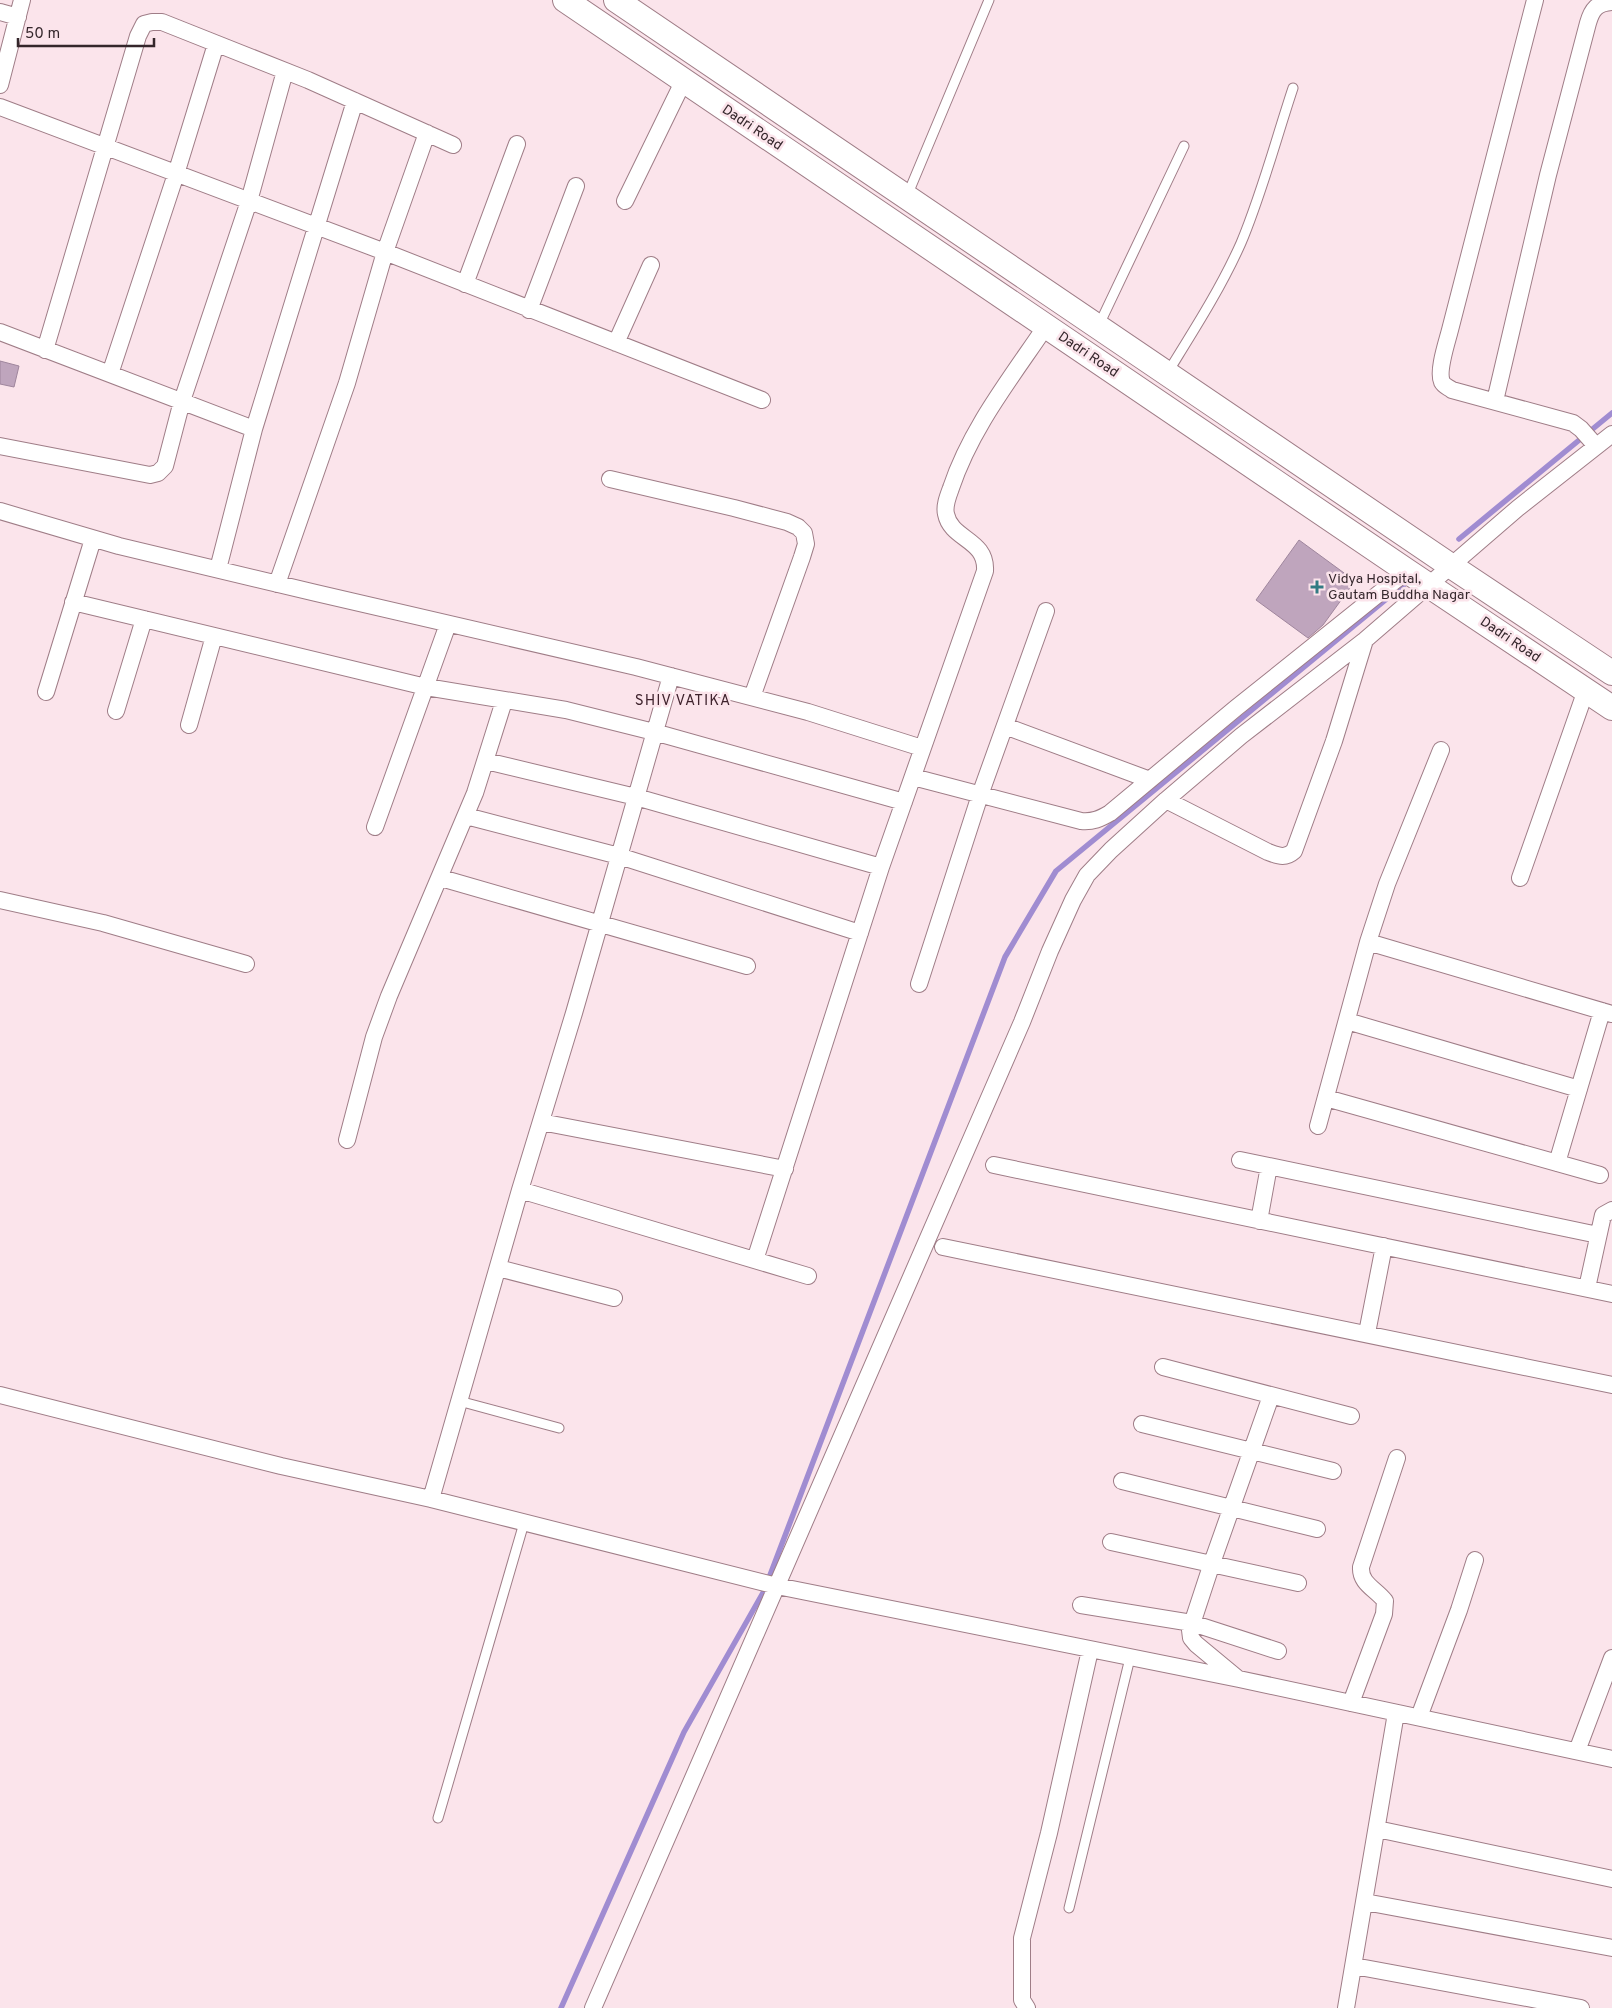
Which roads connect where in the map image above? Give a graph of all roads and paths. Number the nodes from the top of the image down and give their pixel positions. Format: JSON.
{"nodes":[{"id":1,"x":22,"y":0,"type":"edge"},
{"id":2,"x":565,"y":0,"type":"edge"},
{"id":3,"x":616,"y":0,"type":"edge"},
{"id":4,"x":989,"y":0,"type":"edge"},
{"id":5,"x":1536,"y":0,"type":"edge"},
{"id":6,"x":1612,"y":2,"type":"edge"},
{"id":7,"x":0,"y":12,"type":"edge"},
{"id":8,"x":18,"y":17,"type":"junction"},
{"id":9,"x":216,"y":44,"type":"junction"},
{"id":10,"x":285,"y":71,"type":"junction"},
{"id":11,"x":0,"y":82,"type":"edge"},
{"id":12,"x":683,"y":82,"type":"junction"},
{"id":13,"x":1293,"y":88,"type":"dead end"},
{"id":14,"x":355,"y":101,"type":"junction"},
{"id":15,"x":0,"y":107,"type":"edge"},
{"id":16,"x":427,"y":133,"type":"junction"},
{"id":17,"x":517,"y":144,"type":"dead end"},
{"id":18,"x":453,"y":145,"type":"dead end"},
{"id":19,"x":104,"y":146,"type":"junction"},
{"id":20,"x":1184,"y":146,"type":"dead end"},
{"id":21,"x":176,"y":174,"type":"junction"},
{"id":22,"x":576,"y":186,"type":"dead end"},
{"id":23,"x":906,"y":197,"type":"junction"},
{"id":24,"x":625,"y":201,"type":"dead end"},
{"id":25,"x":249,"y":202,"type":"junction"},
{"id":26,"x":316,"y":227,"type":"junction"},
{"id":27,"x":385,"y":252,"type":"junction"},
{"id":28,"x":650,"y":265,"type":"dead end"},
{"id":29,"x":465,"y":284,"type":"junction"},
{"id":30,"x":529,"y":310,"type":"junction"},
{"id":31,"x":1046,"y":326,"type":"junction"},
{"id":32,"x":1098,"y":327,"type":"junction"},
{"id":33,"x":0,"y":332,"type":"edge"},
{"id":34,"x":616,"y":343,"type":"junction"},
{"id":35,"x":45,"y":350,"type":"junction"},
{"id":36,"x":110,"y":374,"type":"junction"},
{"id":37,"x":1167,"y":374,"type":"junction"},
{"id":38,"x":762,"y":400,"type":"dead end"},
{"id":39,"x":182,"y":401,"type":"junction"},
{"id":40,"x":1495,"y":401,"type":"junction"},
{"id":41,"x":254,"y":429,"type":"junction"},
{"id":42,"x":1612,"y":434,"type":"edge"},
{"id":43,"x":1590,"y":439,"type":"junction"},
{"id":44,"x":0,"y":446,"type":"edge"},
{"id":45,"x":610,"y":479,"type":"dead end"},
{"id":46,"x":0,"y":511,"type":"edge"},
{"id":47,"x":93,"y":538,"type":"junction"},
{"id":48,"x":1450,"y":566,"type":"junction"},
{"id":49,"x":218,"y":569,"type":"junction"},
{"id":50,"x":1407,"y":571,"type":"junction"},
{"id":51,"x":277,"y":584,"type":"junction"},
{"id":52,"x":1429,"y":586,"type":"junction"},
{"id":53,"x":73,"y":602,"type":"junction"},
{"id":54,"x":1046,"y":611,"type":"dead end"},
{"id":55,"x":144,"y":619,"type":"junction"},
{"id":56,"x":448,"y":624,"type":"junction"},
{"id":57,"x":214,"y":636,"type":"junction"},
{"id":58,"x":1365,"y":640,"type":"junction"},
{"id":59,"x":1612,"y":673,"type":"edge"},
{"id":60,"x":670,"y":676,"type":"junction"},
{"id":61,"x":426,"y":687,"type":"junction"},
{"id":62,"x":1586,"y":690,"type":"junction"},
{"id":63,"x":46,"y":692,"type":"dead end"},
{"id":64,"x":752,"y":697,"type":"junction"},
{"id":65,"x":504,"y":701,"type":"junction"},
{"id":66,"x":1612,"y":708,"type":"edge"},
{"id":67,"x":116,"y":711,"type":"dead end"},
{"id":68,"x":189,"y":725,"type":"dead end"},
{"id":69,"x":1004,"y":726,"type":"junction"},
{"id":70,"x":654,"y":732,"type":"junction"},
{"id":71,"x":922,"y":748,"type":"junction"},
{"id":72,"x":1441,"y":750,"type":"dead end"},
{"id":73,"x":486,"y":761,"type":"junction"},
{"id":74,"x":913,"y":777,"type":"junction"},
{"id":75,"x":1150,"y":780,"type":"junction"},
{"id":76,"x":980,"y":795,"type":"junction"},
{"id":77,"x":636,"y":797,"type":"junction"},
{"id":78,"x":1166,"y":800,"type":"junction"},
{"id":79,"x":904,"y":802,"type":"junction"},
{"id":80,"x":466,"y":816,"type":"junction"},
{"id":81,"x":375,"y":827,"type":"dead end"},
{"id":82,"x":620,"y":856,"type":"junction"},
{"id":83,"x":881,"y":867,"type":"junction"},
{"id":84,"x":440,"y":878,"type":"junction"},
{"id":85,"x":1520,"y":878,"type":"dead end"},
{"id":86,"x":0,"y":900,"type":"edge"},
{"id":87,"x":600,"y":923,"type":"junction"},
{"id":88,"x":860,"y":933,"type":"junction"},
{"id":89,"x":1368,"y":942,"type":"junction"},
{"id":90,"x":246,"y":964,"type":"dead end"},
{"id":91,"x":747,"y":966,"type":"dead end"},
{"id":92,"x":919,"y":984,"type":"dead end"},
{"id":93,"x":1607,"y":1013,"type":"edge"},
{"id":94,"x":1347,"y":1021,"type":"junction"},
{"id":95,"x":1579,"y":1089,"type":"junction"},
{"id":96,"x":1326,"y":1098,"type":"junction"},
{"id":97,"x":541,"y":1122,"type":"junction"},
{"id":98,"x":1318,"y":1126,"type":"dead end"},
{"id":99,"x":347,"y":1140,"type":"dead end"},
{"id":100,"x":1240,"y":1160,"type":"dead end"},
{"id":101,"x":1557,"y":1163,"type":"junction"},
{"id":102,"x":994,"y":1165,"type":"dead end"},
{"id":103,"x":1268,"y":1166,"type":"junction"},
{"id":104,"x":785,"y":1169,"type":"junction"},
{"id":105,"x":1600,"y":1175,"type":"dead end"},
{"id":106,"x":520,"y":1190,"type":"junction"},
{"id":107,"x":1612,"y":1210,"type":"edge"},
{"id":108,"x":1259,"y":1221,"type":"junction"},
{"id":109,"x":1598,"y":1235,"type":"junction"},
{"id":110,"x":1384,"y":1246,"type":"junction"},
{"id":111,"x":943,"y":1247,"type":"dead end"},
{"id":112,"x":756,"y":1260,"type":"junction"},
{"id":113,"x":498,"y":1268,"type":"junction"},
{"id":114,"x":808,"y":1276,"type":"dead end"},
{"id":115,"x":1586,"y":1288,"type":"junction"},
{"id":116,"x":1612,"y":1294,"type":"edge"},
{"id":117,"x":614,"y":1298,"type":"dead end"},
{"id":118,"x":1367,"y":1333,"type":"junction"},
{"id":119,"x":1162,"y":1366,"type":"dead end"},
{"id":120,"x":1612,"y":1385,"type":"edge"},
{"id":121,"x":0,"y":1394,"type":"edge"},
{"id":122,"x":1271,"y":1396,"type":"junction"},
{"id":123,"x":459,"y":1401,"type":"junction"},
{"id":124,"x":1351,"y":1416,"type":"dead end"},
{"id":125,"x":1142,"y":1424,"type":"dead end"},
{"id":126,"x":559,"y":1428,"type":"dead end"},
{"id":127,"x":1253,"y":1452,"type":"junction"},
{"id":128,"x":1397,"y":1458,"type":"dead end"},
{"id":129,"x":1333,"y":1471,"type":"dead end"},
{"id":130,"x":1122,"y":1481,"type":"dead end"},
{"id":131,"x":431,"y":1500,"type":"junction"},
{"id":132,"x":1232,"y":1509,"type":"junction"},
{"id":133,"x":524,"y":1523,"type":"junction"},
{"id":134,"x":1317,"y":1529,"type":"dead end"},
{"id":135,"x":1111,"y":1542,"type":"dead end"},
{"id":136,"x":1476,"y":1560,"type":"dead end"},
{"id":137,"x":1212,"y":1563,"type":"junction"},
{"id":138,"x":770,"y":1583,"type":"junction"},
{"id":139,"x":1298,"y":1583,"type":"dead end"},
{"id":140,"x":1081,"y":1605,"type":"dead end"},
{"id":141,"x":1192,"y":1623,"type":"junction"},
{"id":142,"x":1090,"y":1650,"type":"junction"},
{"id":143,"x":1278,"y":1651,"type":"dead end"},
{"id":144,"x":1130,"y":1658,"type":"junction"},
{"id":145,"x":1612,"y":1658,"type":"edge"},
{"id":146,"x":1239,"y":1679,"type":"junction"},
{"id":147,"x":1351,"y":1703,"type":"junction"},
{"id":148,"x":1396,"y":1713,"type":"junction"},
{"id":149,"x":1419,"y":1718,"type":"junction"},
{"id":150,"x":1577,"y":1751,"type":"junction"},
{"id":151,"x":1612,"y":1759,"type":"edge"},
{"id":152,"x":438,"y":1818,"type":"dead end"},
{"id":153,"x":1377,"y":1829,"type":"junction"},
{"id":154,"x":1612,"y":1879,"type":"edge"},
{"id":155,"x":1364,"y":1902,"type":"junction"},
{"id":156,"x":1069,"y":1908,"type":"dead end"},
{"id":157,"x":1612,"y":1948,"type":"edge"},
{"id":158,"x":1354,"y":1966,"type":"junction"},
{"id":159,"x":1534,"y":2004,"type":"edge"},
{"id":160,"x":593,"y":2008,"type":"edge"},
{"id":161,"x":1027,"y":2008,"type":"edge"},
{"id":162,"x":1346,"y":2008,"type":"edge"},
{"id":163,"x":1580,"y":2008,"type":"edge"}],
"edges":[{"from":1,"to":8,"type":"street"},
{"from":2,"to":12,"type":"street","name":"Dadri Road"},
{"from":3,"to":23,"type":"street","name":"Dadri Road"},
{"from":4,"to":23,"type":"lane"},
{"from":5,"to":40,"type":"street"},
{"from":6,"to":40,"type":"street"},
{"from":7,"to":8,"type":"street"},
{"from":8,"to":11,"type":"street"},
{"from":9,"to":10,"type":"street"},
{"from":9,"to":19,"type":"street"},
{"from":9,"to":21,"type":"street"},
{"from":10,"to":14,"type":"street"},
{"from":10,"to":25,"type":"street"},
{"from":12,"to":24,"type":"street"},
{"from":12,"to":31,"type":"street","name":"Dadri Road"},
{"from":13,"to":37,"type":"lane"},
{"from":14,"to":16,"type":"street"},
{"from":14,"to":26,"type":"street"},
{"from":15,"to":19,"type":"street"},
{"from":16,"to":18,"type":"street"},
{"from":16,"to":27,"type":"street"},
{"from":17,"to":29,"type":"street"},
{"from":19,"to":21,"type":"street"},
{"from":19,"to":35,"type":"street"},
{"from":20,"to":32,"type":"lane"},
{"from":21,"to":25,"type":"street"},
{"from":21,"to":36,"type":"street"},
{"from":22,"to":30,"type":"street"},
{"from":23,"to":32,"type":"street","name":"Dadri Road"},
{"from":25,"to":26,"type":"street"},
{"from":25,"to":39,"type":"street"},
{"from":26,"to":27,"type":"street"},
{"from":26,"to":41,"type":"street"},
{"from":27,"to":29,"type":"street"},
{"from":27,"to":51,"type":"street"},
{"from":28,"to":34,"type":"street"},
{"from":29,"to":30,"type":"street"},
{"from":30,"to":34,"type":"street"},
{"from":31,"to":50,"type":"street","name":"Dadri Road"},
{"from":31,"to":71,"type":"street"},
{"from":32,"to":37,"type":"street","name":"Dadri Road"},
{"from":33,"to":35,"type":"street"},
{"from":34,"to":38,"type":"street"},
{"from":35,"to":36,"type":"street"},
{"from":36,"to":39,"type":"street"},
{"from":37,"to":48,"type":"street","name":"Dadri Road"},
{"from":39,"to":41,"type":"street"},
{"from":39,"to":44,"type":"street"},
{"from":40,"to":43,"type":"street"},
{"from":41,"to":49,"type":"street"},
{"from":42,"to":43,"type":"street"},
{"from":43,"to":48,"type":"street"},
{"from":45,"to":64,"type":"street"},
{"from":46,"to":47,"type":"street"},
{"from":47,"to":49,"type":"street"},
{"from":47,"to":53,"type":"street"},
{"from":48,"to":52,"type":"street"},
{"from":48,"to":59,"type":"street","name":"Dadri Road"},
{"from":49,"to":51,"type":"street"},
{"from":50,"to":52,"type":"street","name":"Dadri Road"},
{"from":50,"to":75,"type":"street"},
{"from":51,"to":56,"type":"street"},
{"from":52,"to":58,"type":"street"},
{"from":52,"to":62,"type":"street","name":"Dadri Road"},
{"from":53,"to":55,"type":"street"},
{"from":53,"to":63,"type":"street"},
{"from":54,"to":69,"type":"street"},
{"from":55,"to":57,"type":"street"},
{"from":55,"to":67,"type":"street"},
{"from":56,"to":60,"type":"street"},
{"from":56,"to":61,"type":"street"},
{"from":57,"to":61,"type":"street"},
{"from":57,"to":68,"type":"street"},
{"from":58,"to":78,"type":"street"},
{"from":58,"to":78,"type":"street"},
{"from":60,"to":64,"type":"street"},
{"from":60,"to":70,"type":"street"},
{"from":61,"to":65,"type":"street"},
{"from":61,"to":81,"type":"street"},
{"from":62,"to":66,"type":"street","name":"Dadri Road"},
{"from":62,"to":85,"type":"street"},
{"from":64,"to":71,"type":"street"},
{"from":65,"to":70,"type":"street"},
{"from":65,"to":73,"type":"street"},
{"from":69,"to":75,"type":"street"},
{"from":69,"to":76,"type":"street"},
{"from":70,"to":77,"type":"street"},
{"from":70,"to":79,"type":"street"},
{"from":71,"to":74,"type":"street"},
{"from":72,"to":89,"type":"street"},
{"from":73,"to":77,"type":"street"},
{"from":73,"to":80,"type":"street"},
{"from":74,"to":76,"type":"street"},
{"from":74,"to":79,"type":"street"},
{"from":75,"to":76,"type":"street"},
{"from":76,"to":92,"type":"street"},
{"from":77,"to":82,"type":"street"},
{"from":77,"to":83,"type":"street"},
{"from":78,"to":138,"type":"street"},
{"from":79,"to":83,"type":"street"},
{"from":80,"to":82,"type":"street"},
{"from":80,"to":84,"type":"street"},
{"from":82,"to":87,"type":"street"},
{"from":82,"to":88,"type":"street"},
{"from":83,"to":88,"type":"street"},
{"from":84,"to":87,"type":"street"},
{"from":84,"to":99,"type":"street"},
{"from":86,"to":90,"type":"street"},
{"from":87,"to":91,"type":"street"},
{"from":87,"to":97,"type":"street"},
{"from":88,"to":104,"type":"street"},
{"from":89,"to":93,"type":"street"},
{"from":89,"to":94,"type":"street"},
{"from":93,"to":95,"type":"street"},
{"from":94,"to":95,"type":"street"},
{"from":94,"to":96,"type":"street"},
{"from":95,"to":101,"type":"street"},
{"from":96,"to":98,"type":"street"},
{"from":96,"to":101,"type":"street"},
{"from":97,"to":104,"type":"street"},
{"from":97,"to":106,"type":"street"},
{"from":100,"to":103,"type":"street"},
{"from":101,"to":105,"type":"street"},
{"from":102,"to":108,"type":"street"},
{"from":103,"to":108,"type":"street"},
{"from":103,"to":109,"type":"street"},
{"from":104,"to":112,"type":"street"},
{"from":106,"to":112,"type":"street"},
{"from":106,"to":113,"type":"street"},
{"from":107,"to":109,"type":"street"},
{"from":108,"to":110,"type":"street"},
{"from":109,"to":115,"type":"street"},
{"from":110,"to":115,"type":"street"},
{"from":110,"to":118,"type":"street"},
{"from":111,"to":118,"type":"street"},
{"from":112,"to":114,"type":"street"},
{"from":113,"to":117,"type":"street"},
{"from":113,"to":123,"type":"street"},
{"from":115,"to":116,"type":"street"},
{"from":118,"to":120,"type":"street"},
{"from":119,"to":122,"type":"street"},
{"from":121,"to":131,"type":"street"},
{"from":122,"to":124,"type":"street"},
{"from":122,"to":127,"type":"street"},
{"from":123,"to":126,"type":"lane"},
{"from":123,"to":131,"type":"street"},
{"from":125,"to":127,"type":"street"},
{"from":127,"to":129,"type":"street"},
{"from":127,"to":132,"type":"street"},
{"from":128,"to":147,"type":"street"},
{"from":130,"to":132,"type":"street"},
{"from":131,"to":133,"type":"street"},
{"from":132,"to":134,"type":"street"},
{"from":132,"to":137,"type":"street"},
{"from":133,"to":138,"type":"street"},
{"from":133,"to":152,"type":"lane"},
{"from":135,"to":137,"type":"street"},
{"from":136,"to":149,"type":"street"},
{"from":137,"to":139,"type":"street"},
{"from":137,"to":141,"type":"street"},
{"from":138,"to":142,"type":"street"},
{"from":138,"to":160,"type":"street"},
{"from":140,"to":141,"type":"street"},
{"from":141,"to":143,"type":"street"},
{"from":141,"to":146,"type":"street"},
{"from":142,"to":144,"type":"street"},
{"from":142,"to":161,"type":"street"},
{"from":144,"to":146,"type":"street"},
{"from":144,"to":156,"type":"lane"},
{"from":145,"to":150,"type":"street"},
{"from":146,"to":147,"type":"street"},
{"from":147,"to":148,"type":"street"},
{"from":148,"to":149,"type":"street"},
{"from":148,"to":153,"type":"street"},
{"from":149,"to":150,"type":"street"},
{"from":150,"to":151,"type":"street"},
{"from":153,"to":154,"type":"street"},
{"from":153,"to":155,"type":"street"},
{"from":155,"to":157,"type":"street"},
{"from":155,"to":158,"type":"street"},
{"from":158,"to":159,"type":"street"},
{"from":158,"to":162,"type":"street"},
{"from":159,"to":163,"type":"street"}]}
